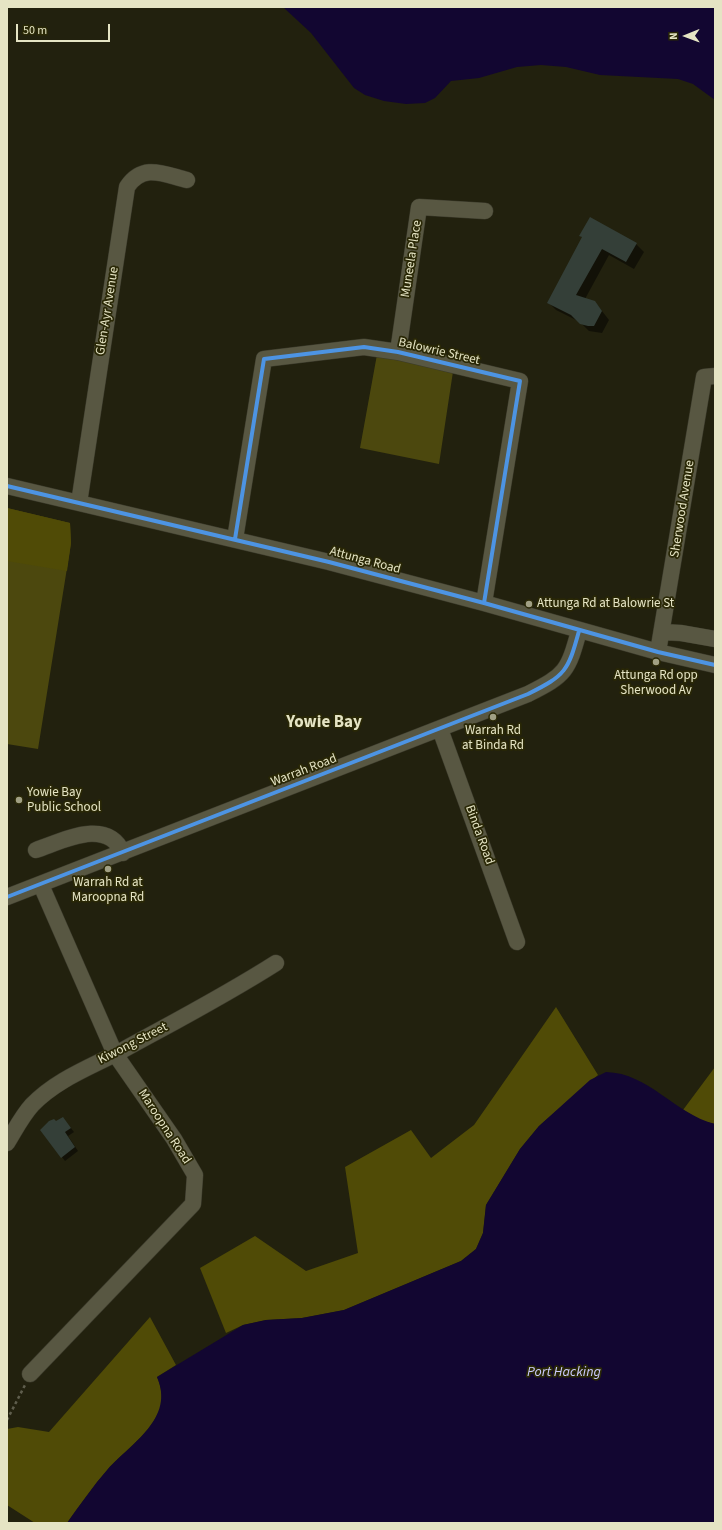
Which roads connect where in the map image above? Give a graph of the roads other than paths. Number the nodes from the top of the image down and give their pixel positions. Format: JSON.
{"nodes":[{"id":1,"x":187,"y":180,"type":"dead end"},
{"id":2,"x":485,"y":211,"type":"dead end"},
{"id":3,"x":398,"y":352,"type":"junction"},
{"id":4,"x":715,"y":376,"type":"edge"},
{"id":5,"x":7,"y":486,"type":"edge"},
{"id":6,"x":78,"y":503,"type":"junction"},
{"id":7,"x":235,"y":539,"type":"junction"},
{"id":8,"x":484,"y":602,"type":"junction"},
{"id":9,"x":579,"y":631,"type":"junction"},
{"id":10,"x":662,"y":632,"type":"junction"},
{"id":11,"x":715,"y":639,"type":"edge"},
{"id":12,"x":658,"y":652,"type":"junction"},
{"id":13,"x":715,"y":665,"type":"edge"},
{"id":14,"x":440,"y":729,"type":"junction"},
{"id":15,"x":36,"y":850,"type":"dead end"},
{"id":16,"x":122,"y":853,"type":"junction"},
{"id":17,"x":41,"y":885,"type":"junction"},
{"id":18,"x":7,"y":898,"type":"edge"},
{"id":19,"x":517,"y":942,"type":"dead end"},
{"id":20,"x":276,"y":963,"type":"dead end"},
{"id":21,"x":115,"y":1054,"type":"junction"},
{"id":22,"x":7,"y":1143,"type":"edge"},
{"id":23,"x":30,"y":1374,"type":"road end"}],
"edges":[{"from":1,"to":6,"type":"street","name":"Glen-Ayr Avenue"},
{"from":2,"to":3,"type":"street","name":"Muneela Place"},
{"from":3,"to":7,"type":"street","name":"Balowrie Street"},
{"from":3,"to":8,"type":"street","name":"Balowrie Street"},
{"from":4,"to":10,"type":"street","name":"Sherwood Avenue"},
{"from":5,"to":6,"type":"street","name":"Attunga Road"},
{"from":6,"to":7,"type":"street","name":"Attunga Road"},
{"from":7,"to":8,"type":"street","name":"Attunga Road"},
{"from":8,"to":9,"type":"street","name":"Attunga Road"},
{"from":9,"to":12,"type":"street","name":"Attunga Road"},
{"from":9,"to":14,"type":"street","name":"Warrah Road"},
{"from":10,"to":11,"type":"street"},
{"from":10,"to":12,"type":"street","name":"Sherwood Avenue"},
{"from":12,"to":13,"type":"street","name":"Attunga Road"},
{"from":14,"to":16,"type":"street","name":"Warrah Road"},
{"from":14,"to":19,"type":"street","name":"Binda Road"},
{"from":15,"to":16,"type":"street"},
{"from":16,"to":17,"type":"street","name":"Warrah Road"},
{"from":17,"to":18,"type":"street","name":"Warrah Road"},
{"from":17,"to":21,"type":"street","name":"Maroopna Road"},
{"from":20,"to":21,"type":"street","name":"Kiwong Street"},
{"from":21,"to":22,"type":"street","name":"Kiwong Street"},
{"from":21,"to":23,"type":"street","name":"Maroopna Road"}]}
